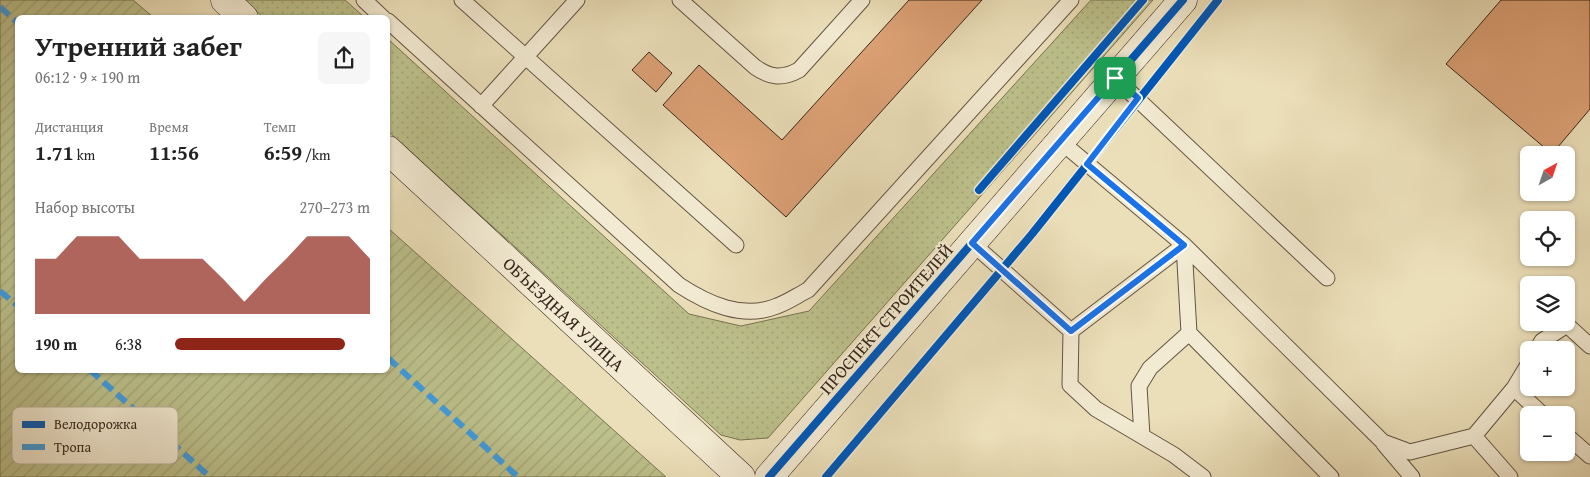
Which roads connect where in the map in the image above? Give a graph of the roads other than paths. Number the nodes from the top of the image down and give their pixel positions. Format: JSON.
{"nodes":[{"id":1,"x":225,"y":0,"type":"edge"},
{"id":2,"x":364,"y":0,"type":"edge"},
{"id":3,"x":462,"y":0,"type":"edge"},
{"id":4,"x":576,"y":0,"type":"edge"},
{"id":5,"x":680,"y":0,"type":"edge"},
{"id":6,"x":862,"y":0,"type":"edge"},
{"id":7,"x":1071,"y":0,"type":"edge"},
{"id":8,"x":1183,"y":0,"type":"edge"},
{"id":9,"x":241,"y":15,"type":"edge"},
{"id":10,"x":380,"y":15,"type":"edge"},
{"id":11,"x":390,"y":23,"type":"edge"},
{"id":12,"x":525,"y":57,"type":"junction"},
{"id":13,"x":1115,"y":78,"type":"junction"},
{"id":14,"x":481,"y":106,"type":"junction"},
{"id":15,"x":1060,"y":141,"type":"junction"},
{"id":16,"x":390,"y":152,"type":"edge"},
{"id":17,"x":972,"y":243,"type":"junction"},
{"id":18,"x":736,"y":245,"type":"dead end"},
{"id":19,"x":1184,"y":245,"type":"junction"},
{"id":20,"x":1327,"y":278,"type":"dead end"},
{"id":21,"x":1071,"y":331,"type":"junction"},
{"id":22,"x":1189,"y":333,"type":"junction"},
{"id":23,"x":1542,"y":341,"type":"edge"},
{"id":24,"x":1590,"y":346,"type":"edge"},
{"id":25,"x":1520,"y":378,"type":"edge"},
{"id":26,"x":1514,"y":388,"type":"junction"},
{"id":27,"x":1534,"y":406,"type":"edge"},
{"id":28,"x":1142,"y":436,"type":"junction"},
{"id":29,"x":1474,"y":436,"type":"junction"},
{"id":30,"x":1383,"y":442,"type":"junction"},
{"id":31,"x":1575,"y":443,"type":"edge"},
{"id":32,"x":1590,"y":456,"type":"edge"},
{"id":33,"x":741,"y":477,"type":"edge"},
{"id":34,"x":769,"y":477,"type":"edge"},
{"id":35,"x":1203,"y":477,"type":"edge"},
{"id":36,"x":1330,"y":477,"type":"edge"},
{"id":37,"x":1412,"y":477,"type":"edge"},
{"id":38,"x":1510,"y":477,"type":"edge"}],
"edges":[{"from":1,"to":9,"type":"street"},
{"from":2,"to":10,"type":"lane"},
{"from":3,"to":12,"type":"lane"},
{"from":4,"to":12,"type":"lane"},
{"from":5,"to":6,"type":"lane"},
{"from":7,"to":14,"type":"lane"},
{"from":8,"to":13,"type":"street","name":"ПРОСПЕКТ СТРОИТЕЛЕЙ"},
{"from":11,"to":14,"type":"lane"},
{"from":12,"to":14,"type":"lane"},
{"from":12,"to":18,"type":"lane"},
{"from":13,"to":15,"type":"street","name":"ПРОСПЕКТ СТРОИТЕЛЕЙ"},
{"from":13,"to":20,"type":"lane"},
{"from":15,"to":17,"type":"street","name":"ПРОСПЕКТ СТРОИТЕЛЕЙ"},
{"from":15,"to":19,"type":"lane"},
{"from":16,"to":33,"type":"street","name":"ОБЪЕЗДНАЯ УЛИЦА"},
{"from":17,"to":21,"type":"lane"},
{"from":17,"to":34,"type":"street","name":"ПРОСПЕКТ СТРОИТЕЛЕЙ"},
{"from":19,"to":21,"type":"lane"},
{"from":19,"to":22,"type":"lane"},
{"from":19,"to":30,"type":"lane"},
{"from":21,"to":28,"type":"lane"},
{"from":22,"to":28,"type":"lane"},
{"from":22,"to":36,"type":"lane"},
{"from":23,"to":24,"type":"lane"},
{"from":25,"to":26,"type":"lane"},
{"from":26,"to":27,"type":"lane"},
{"from":26,"to":29,"type":"lane"},
{"from":28,"to":35,"type":"lane"},
{"from":29,"to":30,"type":"lane"},
{"from":29,"to":38,"type":"lane"},
{"from":30,"to":37,"type":"lane"},
{"from":31,"to":32,"type":"lane"}]}
